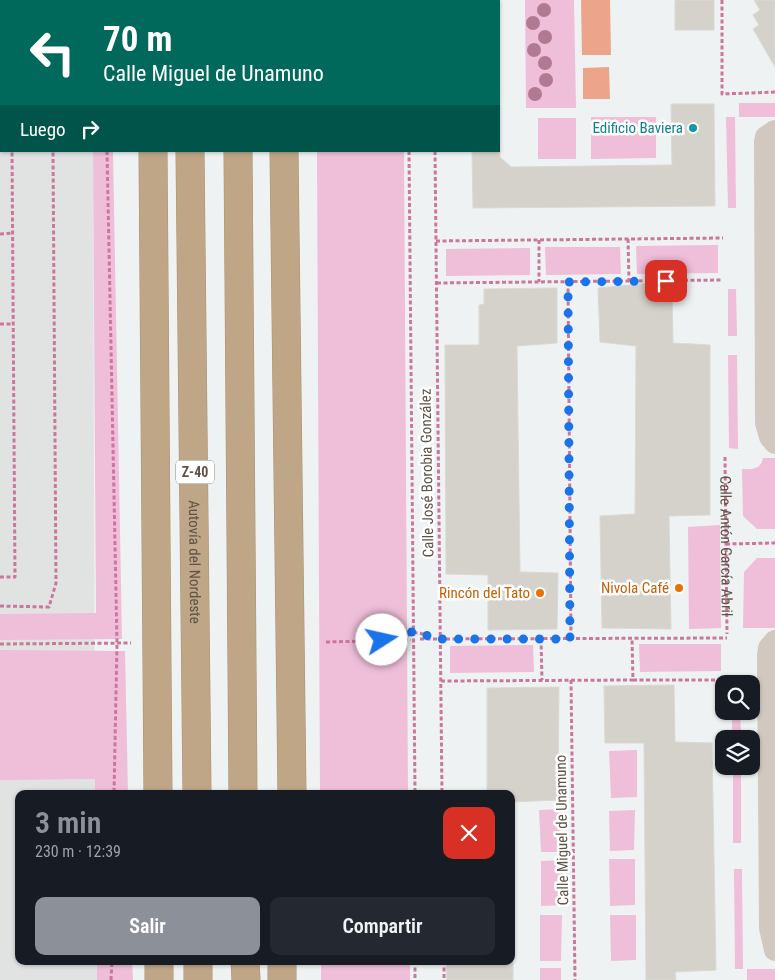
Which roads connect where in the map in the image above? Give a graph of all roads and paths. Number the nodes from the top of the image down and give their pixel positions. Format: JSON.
{"nodes":[{"id":1,"x":722,"y":0,"type":"edge"},
{"id":2,"x":775,"y":92,"type":"edge"},
{"id":3,"x":775,"y":132,"type":"edge"},
{"id":4,"x":12,"y":152,"type":"edge"},
{"id":5,"x":53,"y":152,"type":"edge"},
{"id":6,"x":107,"y":152,"type":"edge"},
{"id":7,"x":153,"y":152,"type":"edge"},
{"id":8,"x":190,"y":152,"type":"edge"},
{"id":9,"x":238,"y":152,"type":"edge"},
{"id":10,"x":275,"y":152,"type":"edge"},
{"id":11,"x":284,"y":152,"type":"edge"},
{"id":12,"x":296,"y":152,"type":"edge"},
{"id":13,"x":409,"y":152,"type":"edge"},
{"id":14,"x":435,"y":152,"type":"edge"},
{"id":15,"x":0,"y":234,"type":"edge"},
{"id":16,"x":13,"y":234,"type":"junction"},
{"id":17,"x":723,"y":238,"type":"dead end"},
{"id":18,"x":628,"y":239,"type":"junction"},
{"id":19,"x":539,"y":240,"type":"junction"},
{"id":20,"x":436,"y":242,"type":"junction"},
{"id":21,"x":723,"y":280,"type":"dead end"},
{"id":22,"x":629,"y":281,"type":"junction"},
{"id":23,"x":539,"y":282,"type":"junction"},
{"id":24,"x":568,"y":282,"type":"junction"},
{"id":25,"x":436,"y":283,"type":"junction"},
{"id":26,"x":0,"y":324,"type":"edge"},
{"id":27,"x":13,"y":324,"type":"junction"},
{"id":28,"x":775,"y":443,"type":"edge"},
{"id":29,"x":725,"y":457,"type":"dead end"},
{"id":30,"x":288,"y":461,"type":"junction"},
{"id":31,"x":775,"y":543,"type":"edge"},
{"id":32,"x":726,"y":544,"type":"junction"},
{"id":33,"x":0,"y":577,"type":"edge"},
{"id":34,"x":0,"y":606,"type":"edge"},
{"id":35,"x":414,"y":632,"type":"junction"},
{"id":36,"x":420,"y":639,"type":"dead end"},
{"id":37,"x":434,"y":639,"type":"junction"},
{"id":38,"x":440,"y":639,"type":"junction"},
{"id":39,"x":542,"y":639,"type":"junction"},
{"id":40,"x":570,"y":639,"type":"junction"},
{"id":41,"x":632,"y":639,"type":"junction"},
{"id":42,"x":401,"y":640,"type":"junction"},
{"id":43,"x":411,"y":640,"type":"dead end"},
{"id":44,"x":775,"y":641,"type":"edge"},
{"id":45,"x":326,"y":642,"type":"dead end"},
{"id":46,"x":117,"y":643,"type":"junction"},
{"id":47,"x":131,"y":643,"type":"dead end"},
{"id":48,"x":0,"y":644,"type":"edge"},
{"id":49,"x":542,"y":680,"type":"junction"},
{"id":50,"x":571,"y":680,"type":"junction"},
{"id":51,"x":633,"y":680,"type":"junction"},
{"id":52,"x":715,"y":680,"type":"edge"},
{"id":53,"x":441,"y":681,"type":"junction"},
{"id":54,"x":114,"y":790,"type":"edge"},
{"id":55,"x":158,"y":790,"type":"edge"},
{"id":56,"x":197,"y":790,"type":"edge"},
{"id":57,"x":243,"y":790,"type":"edge"},
{"id":58,"x":280,"y":790,"type":"edge"},
{"id":59,"x":292,"y":790,"type":"edge"},
{"id":60,"x":415,"y":790,"type":"edge"},
{"id":61,"x":442,"y":790,"type":"edge"},
{"id":62,"x":775,"y":950,"type":"edge"},
{"id":63,"x":112,"y":965,"type":"edge"},
{"id":64,"x":159,"y":965,"type":"edge"},
{"id":65,"x":198,"y":965,"type":"edge"},
{"id":66,"x":245,"y":965,"type":"edge"},
{"id":67,"x":282,"y":965,"type":"edge"},
{"id":68,"x":293,"y":965,"type":"edge"},
{"id":69,"x":415,"y":965,"type":"edge"},
{"id":70,"x":444,"y":965,"type":"edge"},
{"id":71,"x":111,"y":980,"type":"edge"},
{"id":72,"x":159,"y":980,"type":"edge"},
{"id":73,"x":198,"y":980,"type":"edge"},
{"id":74,"x":246,"y":980,"type":"edge"},
{"id":75,"x":282,"y":980,"type":"edge"},
{"id":76,"x":293,"y":980,"type":"edge"},
{"id":77,"x":416,"y":980,"type":"edge"},
{"id":78,"x":444,"y":980,"type":"edge"},
{"id":79,"x":575,"y":980,"type":"edge"}],
"edges":[{"from":1,"to":2,"type":"path"},
{"from":3,"to":28,"type":"street"},
{"from":4,"to":16,"type":"path"},
{"from":5,"to":34,"type":"path"},
{"from":6,"to":46,"type":"path"},
{"from":7,"to":55,"type":"highway"},
{"from":8,"to":56,"type":"highway","name":"Autovía del Nordeste","number":"Z-40"},
{"from":9,"to":57,"type":"highway"},
{"from":10,"to":58,"type":"highway"},
{"from":11,"to":30,"type":"highway"},
{"from":12,"to":30,"type":"highway"},
{"from":13,"to":35,"type":"path"},
{"from":14,"to":20,"type":"path","name":"Calle José Borobia González"},
{"from":15,"to":16,"type":"path"},
{"from":16,"to":27,"type":"path"},
{"from":17,"to":18,"type":"path"},
{"from":18,"to":19,"type":"path"},
{"from":18,"to":22,"type":"path"},
{"from":19,"to":20,"type":"path"},
{"from":19,"to":23,"type":"path"},
{"from":20,"to":25,"type":"path","name":"Calle José Borobia González"},
{"from":21,"to":22,"type":"path"},
{"from":22,"to":24,"type":"path"},
{"from":23,"to":24,"type":"path"},
{"from":23,"to":25,"type":"path"},
{"from":24,"to":40,"type":"path"},
{"from":25,"to":38,"type":"path","name":"Calle José Borobia González"},
{"from":26,"to":27,"type":"path"},
{"from":27,"to":33,"type":"path"},
{"from":29,"to":32,"type":"path","name":"Calle Antón García Abril"},
{"from":30,"to":59,"type":"highway"},
{"from":31,"to":32,"type":"path"},
{"from":32,"to":41,"type":"path","name":"Calle Antón García Abril"},
{"from":35,"to":37,"type":"path"},
{"from":35,"to":42,"type":"path"},
{"from":35,"to":60,"type":"path"},
{"from":36,"to":37,"type":"path"},
{"from":37,"to":38,"type":"path"},
{"from":38,"to":39,"type":"path"},
{"from":38,"to":53,"type":"path","name":"Calle José Borobia González"},
{"from":39,"to":40,"type":"path"},
{"from":39,"to":49,"type":"path"},
{"from":40,"to":41,"type":"path"},
{"from":41,"to":51,"type":"path"},
{"from":42,"to":43,"type":"path"},
{"from":42,"to":45,"type":"path"},
{"from":44,"to":62,"type":"street"},
{"from":46,"to":47,"type":"path"},
{"from":46,"to":48,"type":"path"},
{"from":46,"to":54,"type":"path"},
{"from":49,"to":50,"type":"path"},
{"from":49,"to":53,"type":"path"},
{"from":50,"to":51,"type":"path"},
{"from":50,"to":79,"type":"path","name":"Calle Miguel de Unamuno"},
{"from":51,"to":52,"type":"path"},
{"from":53,"to":61,"type":"path","name":"Calle José Borobia González"},
{"from":63,"to":71,"type":"path"},
{"from":64,"to":72,"type":"highway"},
{"from":65,"to":73,"type":"highway"},
{"from":66,"to":74,"type":"highway"},
{"from":67,"to":75,"type":"highway"},
{"from":68,"to":76,"type":"highway"},
{"from":69,"to":77,"type":"path"},
{"from":70,"to":78,"type":"path"}]}
